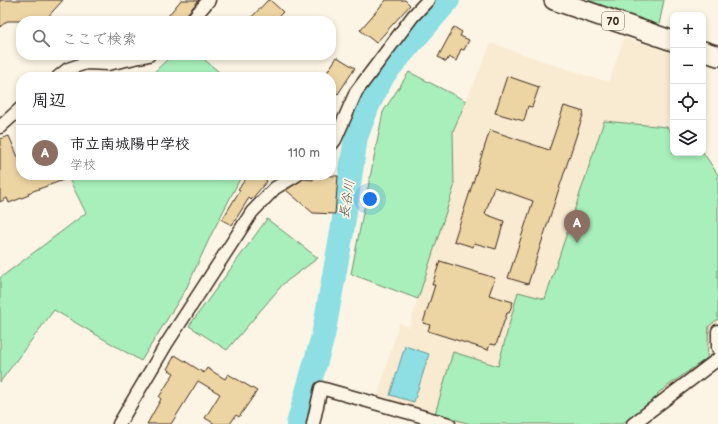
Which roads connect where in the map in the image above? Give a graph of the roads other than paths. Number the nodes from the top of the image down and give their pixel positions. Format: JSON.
{"nodes":[{"id":1,"x":209,"y":0,"type":"edge"},
{"id":2,"x":428,"y":0,"type":"edge"},
{"id":3,"x":554,"y":0,"type":"edge"},
{"id":4,"x":195,"y":16,"type":"edge"},
{"id":5,"x":670,"y":40,"type":"edge"},
{"id":6,"x":706,"y":52,"type":"edge"},
{"id":7,"x":718,"y":56,"type":"edge"},
{"id":8,"x":126,"y":60,"type":"edge"},
{"id":9,"x":64,"y":72,"type":"edge"},
{"id":10,"x":16,"y":113,"type":"edge"},
{"id":11,"x":0,"y":127,"type":"edge"},
{"id":12,"x":336,"y":138,"type":"edge"},
{"id":13,"x":289,"y":180,"type":"edge"},
{"id":14,"x":718,"y":331,"type":"edge"},
{"id":15,"x":718,"y":348,"type":"edge"},
{"id":16,"x":718,"y":359,"type":"edge"},
{"id":17,"x":119,"y":424,"type":"edge"},
{"id":18,"x":313,"y":424,"type":"edge"},
{"id":19,"x":449,"y":424,"type":"edge"},
{"id":20,"x":633,"y":424,"type":"edge"}],
"edges":[{"from":1,"to":4,"type":"street"},
{"from":2,"to":12,"type":"street"},
{"from":3,"to":5,"type":"main road","number":"70"},
{"from":6,"to":7,"type":"main road"},
{"from":8,"to":9,"type":"street"},
{"from":10,"to":11,"type":"street"},
{"from":13,"to":17,"type":"street"},
{"from":14,"to":15,"type":"street"},
{"from":16,"to":20,"type":"street"},
{"from":18,"to":19,"type":"street"}]}
